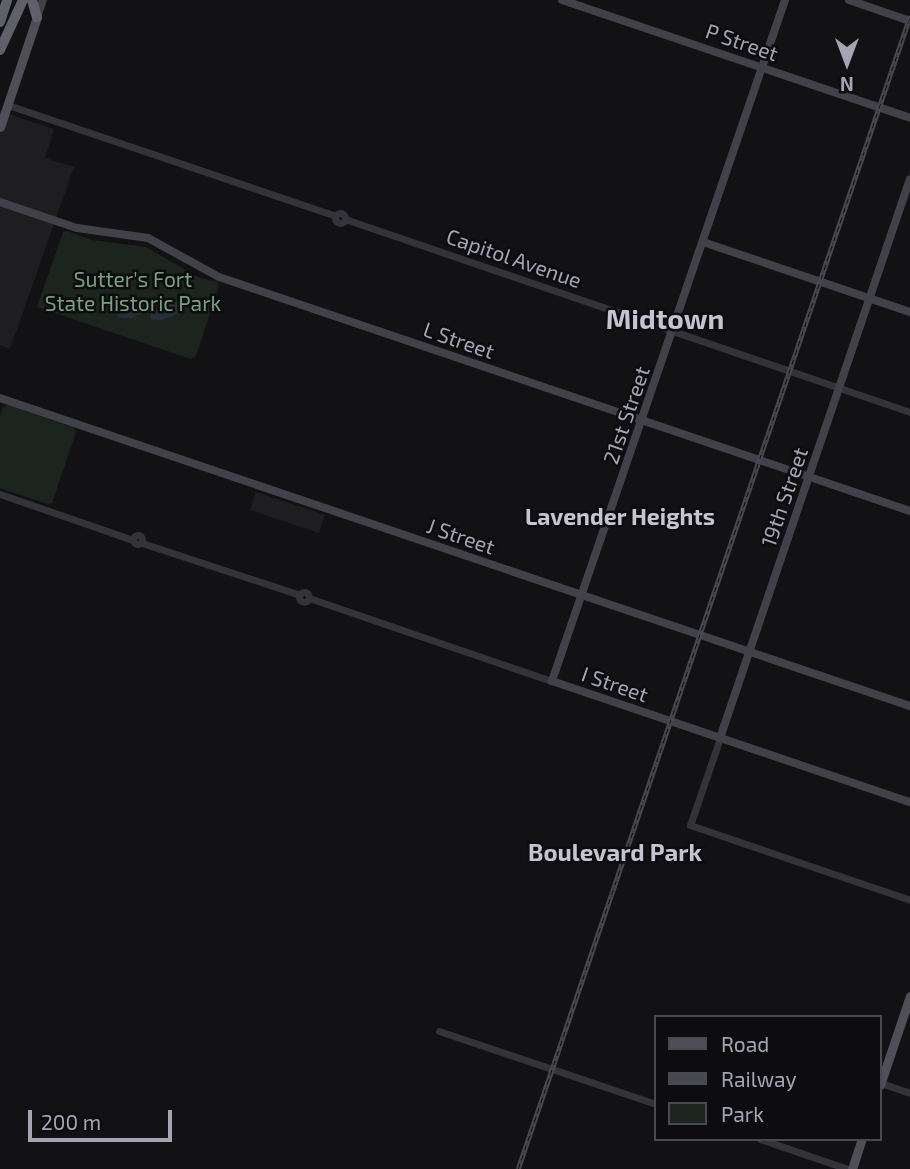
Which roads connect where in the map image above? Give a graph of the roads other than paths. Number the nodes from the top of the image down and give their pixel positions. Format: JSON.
{"nodes":[{"id":1,"x":8,"y":0,"type":"edge"},
{"id":2,"x":23,"y":0,"type":"edge"},
{"id":3,"x":32,"y":0,"type":"edge"},
{"id":4,"x":43,"y":0,"type":"edge"},
{"id":5,"x":562,"y":0,"type":"edge"},
{"id":6,"x":785,"y":0,"type":"edge"},
{"id":7,"x":849,"y":0,"type":"edge"},
{"id":8,"x":37,"y":17,"type":"junction"},
{"id":9,"x":910,"y":21,"type":"edge"},
{"id":10,"x":0,"y":22,"type":"edge"},
{"id":11,"x":0,"y":50,"type":"edge"},
{"id":12,"x":762,"y":68,"type":"junction"},
{"id":13,"x":4,"y":103,"type":"edge"},
{"id":14,"x":910,"y":118,"type":"edge"},
{"id":15,"x":0,"y":127,"type":"edge"},
{"id":16,"x":910,"y":179,"type":"edge"},
{"id":17,"x":0,"y":202,"type":"edge"},
{"id":18,"x":703,"y":242,"type":"junction"},
{"id":19,"x":869,"y":299,"type":"junction"},
{"id":20,"x":910,"y":312,"type":"edge"},
{"id":21,"x":673,"y":331,"type":"junction"},
{"id":22,"x":839,"y":388,"type":"junction"},
{"id":23,"x":0,"y":398,"type":"edge"},
{"id":24,"x":910,"y":412,"type":"edge"},
{"id":25,"x":642,"y":421,"type":"junction"},
{"id":26,"x":809,"y":477,"type":"junction"},
{"id":27,"x":0,"y":494,"type":"edge"},
{"id":28,"x":910,"y":511,"type":"edge"},
{"id":29,"x":582,"y":595,"type":"junction"},
{"id":30,"x":748,"y":652,"type":"junction"},
{"id":31,"x":552,"y":681,"type":"junction"},
{"id":32,"x":910,"y":706,"type":"edge"},
{"id":33,"x":720,"y":738,"type":"junction"},
{"id":34,"x":910,"y":802,"type":"edge"},
{"id":35,"x":910,"y":900,"type":"edge"},
{"id":36,"x":910,"y":996,"type":"edge"},
{"id":37,"x":439,"y":1031,"type":"dead end"},
{"id":38,"x":882,"y":1081,"type":"edge"},
{"id":39,"x":882,"y":1084,"type":"edge"},
{"id":40,"x":910,"y":1093,"type":"edge"},
{"id":41,"x":654,"y":1103,"type":"edge"},
{"id":42,"x":766,"y":1141,"type":"edge"},
{"id":43,"x":861,"y":1141,"type":"edge"},
{"id":44,"x":850,"y":1169,"type":"edge"}],
"edges":[{"from":1,"to":10,"type":"highway"},
{"from":2,"to":11,"type":"highway"},
{"from":3,"to":8,"type":"highway"},
{"from":4,"to":8,"type":"main road"},
{"from":5,"to":12,"type":"main road","name":"P Street"},
{"from":6,"to":12,"type":"main road","name":"21st Street"},
{"from":7,"to":9,"type":"main road"},
{"from":8,"to":13,"type":"main road"},
{"from":12,"to":14,"type":"main road","name":"P Street"},
{"from":12,"to":18,"type":"main road","name":"21st Street"},
{"from":13,"to":15,"type":"main road"},
{"from":13,"to":21,"type":"street","name":"Capitol Avenue"},
{"from":16,"to":19,"type":"main road","name":"19th Street"},
{"from":17,"to":25,"type":"main road","name":"L Street"},
{"from":18,"to":19,"type":"main road"},
{"from":18,"to":21,"type":"main road","name":"21st Street"},
{"from":19,"to":20,"type":"main road"},
{"from":19,"to":22,"type":"main road","name":"19th Street"},
{"from":21,"to":22,"type":"street","name":"Capitol Avenue"},
{"from":21,"to":25,"type":"main road","name":"21st Street"},
{"from":22,"to":24,"type":"street","name":"Capitol Avenue"},
{"from":22,"to":26,"type":"main road","name":"19th Street"},
{"from":23,"to":29,"type":"main road","name":"J Street"},
{"from":25,"to":26,"type":"main road","name":"L Street"},
{"from":25,"to":29,"type":"main road","name":"21st Street"},
{"from":26,"to":28,"type":"main road","name":"L Street"},
{"from":26,"to":30,"type":"main road","name":"19th Street"},
{"from":27,"to":31,"type":"street","name":"I Street"},
{"from":29,"to":30,"type":"main road","name":"J Street"},
{"from":29,"to":31,"type":"main road","name":"21st Street"},
{"from":30,"to":32,"type":"main road","name":"J Street"},
{"from":30,"to":33,"type":"main road","name":"19th Street"},
{"from":31,"to":33,"type":"main road","name":"I Street"},
{"from":33,"to":34,"type":"main road","name":"I Street"},
{"from":33,"to":35,"type":"street","name":"19th Street"},
{"from":36,"to":38,"type":"main road"},
{"from":37,"to":41,"type":"street"},
{"from":39,"to":40,"type":"street"},
{"from":42,"to":44,"type":"street"},
{"from":43,"to":44,"type":"main road"}]}
